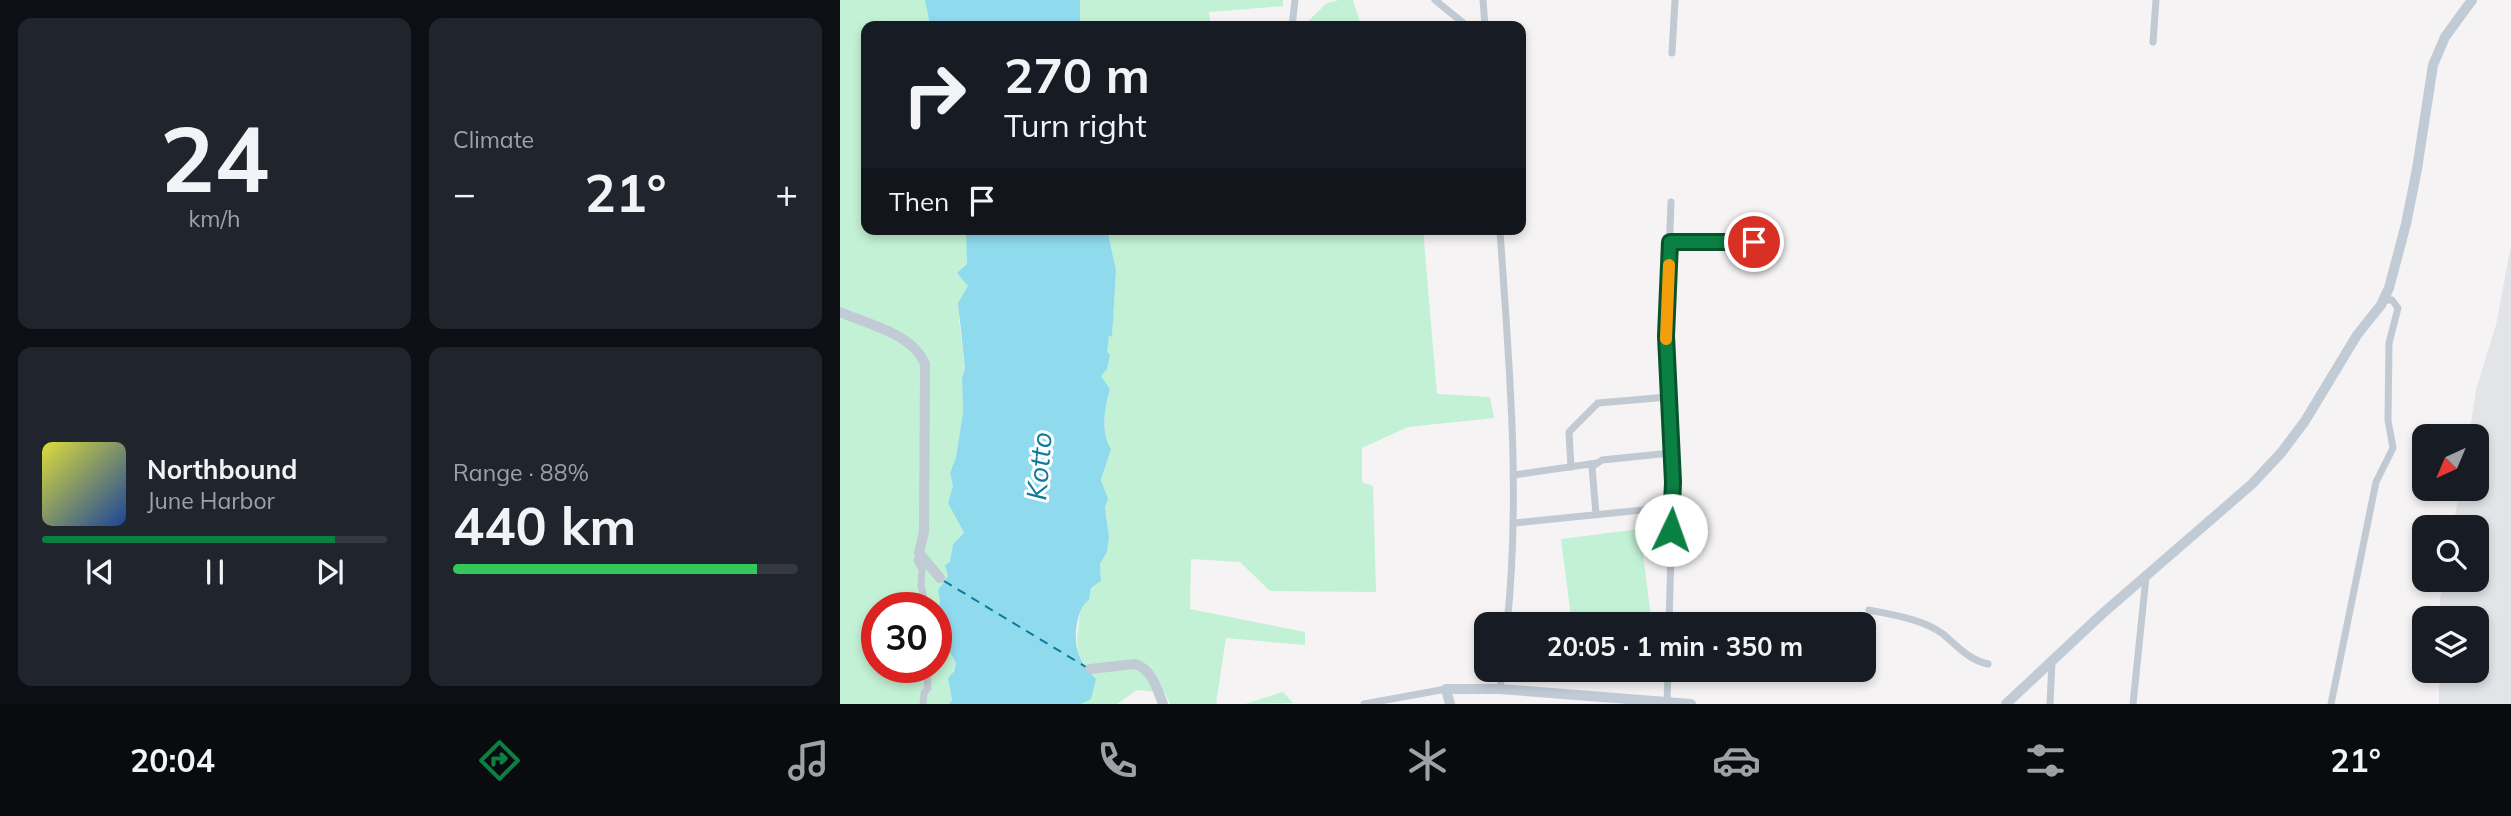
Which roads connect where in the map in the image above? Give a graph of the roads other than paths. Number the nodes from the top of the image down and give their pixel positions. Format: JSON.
{"nodes":[{"id":1,"x":1295,"y":0,"type":"edge"},
{"id":2,"x":1435,"y":0,"type":"edge"},
{"id":3,"x":1483,"y":0,"type":"edge"},
{"id":4,"x":1675,"y":0,"type":"edge"},
{"id":5,"x":2156,"y":0,"type":"edge"},
{"id":6,"x":2472,"y":0,"type":"edge"},
{"id":7,"x":1293,"y":21,"type":"edge"},
{"id":8,"x":1462,"y":21,"type":"edge"},
{"id":9,"x":1485,"y":21,"type":"edge"},
{"id":10,"x":2153,"y":42,"type":"dead end"},
{"id":11,"x":1672,"y":53,"type":"dead end"},
{"id":12,"x":1671,"y":202,"type":"dead end"},
{"id":13,"x":1500,"y":235,"type":"edge"},
{"id":14,"x":1670,"y":242,"type":"junction"},
{"id":15,"x":1754,"y":242,"type":"dead end"},
{"id":16,"x":2384,"y":300,"type":"junction"},
{"id":17,"x":840,"y":312,"type":"edge"},
{"id":18,"x":1668,"y":397,"type":"junction"},
{"id":19,"x":1671,"y":453,"type":"junction"},
{"id":20,"x":1597,"y":463,"type":"junction"},
{"id":21,"x":1571,"y":467,"type":"junction"},
{"id":22,"x":1514,"y":474,"type":"junction"},
{"id":23,"x":1672,"y":507,"type":"junction"},
{"id":24,"x":1595,"y":514,"type":"junction"},
{"id":25,"x":1515,"y":523,"type":"junction"},
{"id":26,"x":919,"y":556,"type":"junction"},
{"id":27,"x":2146,"y":577,"type":"junction"},
{"id":28,"x":940,"y":578,"type":"dead end"},
{"id":29,"x":923,"y":592,"type":"edge"},
{"id":30,"x":1869,"y":610,"type":"dead end"},
{"id":31,"x":1508,"y":612,"type":"edge"},
{"id":32,"x":1669,"y":612,"type":"edge"},
{"id":33,"x":2052,"y":662,"type":"junction"},
{"id":34,"x":1988,"y":664,"type":"dead end"},
{"id":35,"x":1090,"y":669,"type":"dead end"},
{"id":36,"x":1501,"y":682,"type":"edge"},
{"id":37,"x":1668,"y":682,"type":"edge"},
{"id":38,"x":928,"y":683,"type":"edge"},
{"id":39,"x":1446,"y":689,"type":"junction"},
{"id":40,"x":1500,"y":689,"type":"junction"},
{"id":41,"x":1667,"y":703,"type":"edge"},
{"id":42,"x":923,"y":704,"type":"edge"},
{"id":43,"x":1163,"y":704,"type":"edge"},
{"id":44,"x":1364,"y":704,"type":"edge"},
{"id":45,"x":1450,"y":704,"type":"edge"},
{"id":46,"x":1691,"y":704,"type":"edge"},
{"id":47,"x":2006,"y":704,"type":"edge"},
{"id":48,"x":2050,"y":704,"type":"edge"},
{"id":49,"x":2133,"y":704,"type":"edge"},
{"id":50,"x":2331,"y":704,"type":"edge"}],
"edges":[{"from":1,"to":7,"type":"street"},
{"from":2,"to":8,"type":"street"},
{"from":3,"to":9,"type":"street"},
{"from":4,"to":11,"type":"street"},
{"from":5,"to":10,"type":"street"},
{"from":6,"to":16,"type":"main road"},
{"from":12,"to":14,"type":"street"},
{"from":13,"to":22,"type":"street"},
{"from":14,"to":15,"type":"street"},
{"from":14,"to":18,"type":"street"},
{"from":16,"to":27,"type":"main road"},
{"from":16,"to":50,"type":"street"},
{"from":17,"to":26,"type":"main road"},
{"from":18,"to":19,"type":"street"},
{"from":18,"to":21,"type":"street"},
{"from":19,"to":20,"type":"street"},
{"from":19,"to":23,"type":"street"},
{"from":20,"to":21,"type":"street"},
{"from":20,"to":24,"type":"street"},
{"from":21,"to":22,"type":"street"},
{"from":22,"to":25,"type":"street"},
{"from":23,"to":24,"type":"street"},
{"from":23,"to":32,"type":"street"},
{"from":24,"to":25,"type":"street"},
{"from":25,"to":31,"type":"street"},
{"from":26,"to":28,"type":"main road"},
{"from":26,"to":29,"type":"street"},
{"from":27,"to":33,"type":"main road"},
{"from":27,"to":49,"type":"street"},
{"from":30,"to":34,"type":"street"},
{"from":33,"to":47,"type":"main road"},
{"from":33,"to":48,"type":"street"},
{"from":35,"to":43,"type":"main road"},
{"from":36,"to":40,"type":"street"},
{"from":37,"to":41,"type":"street"},
{"from":38,"to":42,"type":"street"},
{"from":39,"to":40,"type":"main road"},
{"from":39,"to":44,"type":"street"},
{"from":39,"to":45,"type":"main road"},
{"from":40,"to":41,"type":"main road"},
{"from":41,"to":46,"type":"main road"}]}
